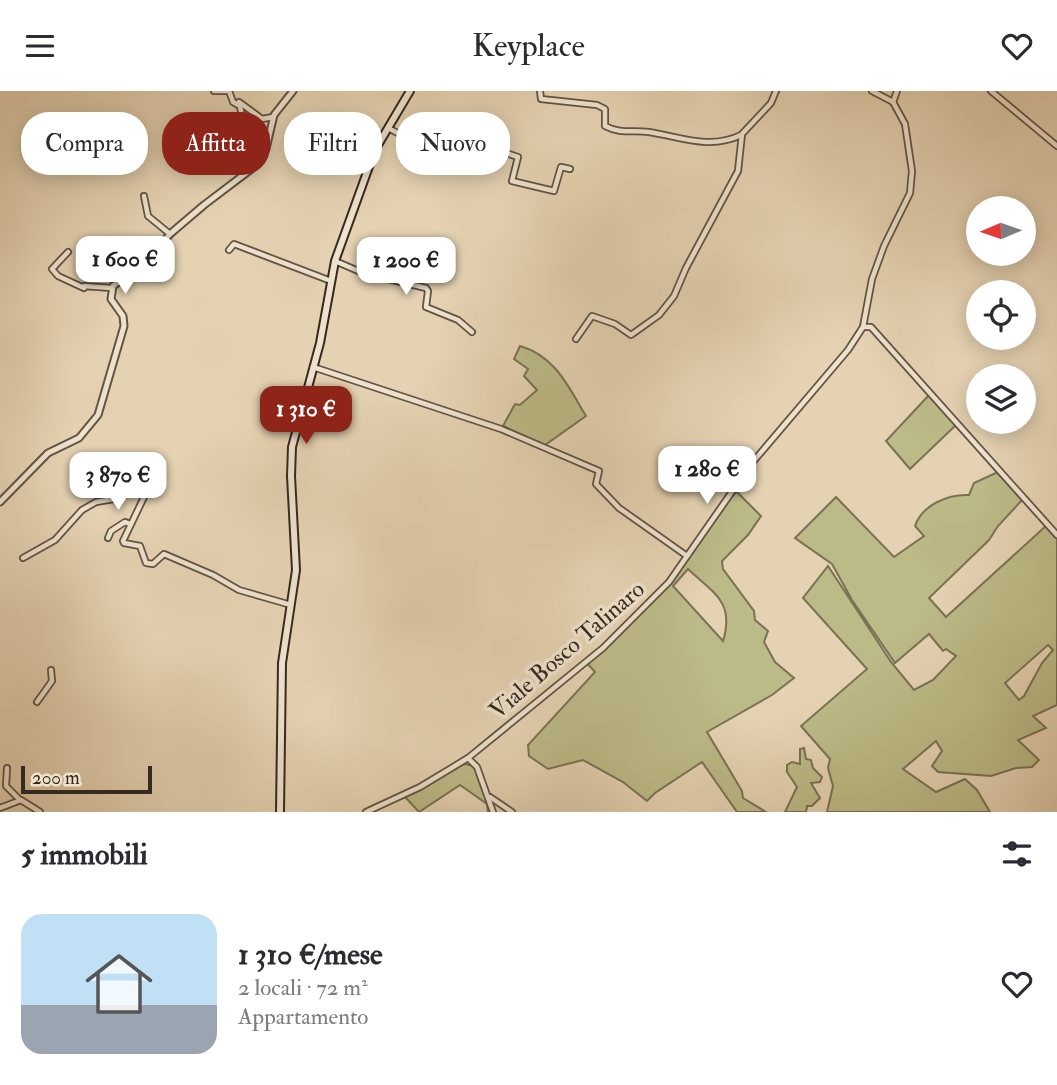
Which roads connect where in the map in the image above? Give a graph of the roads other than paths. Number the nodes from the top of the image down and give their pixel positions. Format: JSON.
{"nodes":[{"id":1,"x":214,"y":91,"type":"edge"},
{"id":2,"x":293,"y":91,"type":"edge"},
{"id":3,"x":410,"y":91,"type":"edge"},
{"id":4,"x":540,"y":91,"type":"edge"},
{"id":5,"x":776,"y":91,"type":"edge"},
{"id":6,"x":872,"y":91,"type":"edge"},
{"id":7,"x":897,"y":91,"type":"edge"},
{"id":8,"x":991,"y":91,"type":"edge"},
{"id":9,"x":893,"y":102,"type":"junction"},
{"id":10,"x":240,"y":107,"type":"junction"},
{"id":11,"x":242,"y":112,"type":"edge"},
{"id":12,"x":273,"y":117,"type":"junction"},
{"id":13,"x":388,"y":128,"type":"junction"},
{"id":14,"x":742,"y":134,"type":"junction"},
{"id":15,"x":1057,"y":146,"type":"edge"},
{"id":16,"x":570,"y":169,"type":"dead end"},
{"id":17,"x":144,"y":196,"type":"dead end"},
{"id":18,"x":170,"y":234,"type":"junction"},
{"id":19,"x":229,"y":250,"type":"dead end"},
{"id":20,"x":68,"y":252,"type":"dead end"},
{"id":21,"x":335,"y":261,"type":"junction"},
{"id":22,"x":331,"y":281,"type":"junction"},
{"id":23,"x":112,"y":288,"type":"junction"},
{"id":24,"x":863,"y":327,"type":"junction"},
{"id":25,"x":471,"y":332,"type":"dead end"},
{"id":26,"x":576,"y":339,"type":"dead end"},
{"id":27,"x":312,"y":367,"type":"junction"},
{"id":28,"x":0,"y":502,"type":"edge"},
{"id":29,"x":130,"y":524,"type":"junction"},
{"id":30,"x":1057,"y":535,"type":"edge"},
{"id":31,"x":108,"y":538,"type":"dead end"},
{"id":32,"x":687,"y":556,"type":"junction"},
{"id":33,"x":23,"y":558,"type":"dead end"},
{"id":34,"x":292,"y":605,"type":"junction"},
{"id":35,"x":51,"y":670,"type":"dead end"},
{"id":36,"x":37,"y":702,"type":"dead end"},
{"id":37,"x":468,"y":758,"type":"junction"},
{"id":38,"x":7,"y":768,"type":"dead end"},
{"id":39,"x":489,"y":797,"type":"junction"},
{"id":40,"x":21,"y":800,"type":"junction"},
{"id":41,"x":0,"y":808,"type":"edge"},
{"id":42,"x":40,"y":812,"type":"edge"},
{"id":43,"x":280,"y":812,"type":"edge"},
{"id":44,"x":366,"y":812,"type":"edge"},
{"id":45,"x":493,"y":812,"type":"edge"},
{"id":46,"x":512,"y":812,"type":"edge"}],
"edges":[{"from":1,"to":10,"type":"street"},
{"from":2,"to":12,"type":"street"},
{"from":3,"to":13,"type":"main road"},
{"from":4,"to":14,"type":"street"},
{"from":5,"to":14,"type":"street"},
{"from":6,"to":9,"type":"street"},
{"from":7,"to":9,"type":"street"},
{"from":8,"to":15,"type":"street"},
{"from":9,"to":24,"type":"street","name":"Viale Bosco Talinaro"},
{"from":10,"to":11,"type":"street"},
{"from":10,"to":12,"type":"street"},
{"from":12,"to":18,"type":"street"},
{"from":13,"to":16,"type":"street"},
{"from":13,"to":21,"type":"main road"},
{"from":14,"to":26,"type":"street"},
{"from":17,"to":18,"type":"street"},
{"from":18,"to":23,"type":"street"},
{"from":19,"to":22,"type":"street"},
{"from":20,"to":23,"type":"street"},
{"from":21,"to":22,"type":"main road"},
{"from":21,"to":25,"type":"street"},
{"from":22,"to":27,"type":"main road"},
{"from":23,"to":28,"type":"street"},
{"from":24,"to":30,"type":"street"},
{"from":24,"to":32,"type":"street","name":"Viale Bosco Talinaro"},
{"from":27,"to":32,"type":"street"},
{"from":27,"to":34,"type":"main road"},
{"from":29,"to":31,"type":"street"},
{"from":29,"to":33,"type":"street"},
{"from":29,"to":34,"type":"street"},
{"from":32,"to":37,"type":"street","name":"Viale Bosco Talinaro"},
{"from":34,"to":43,"type":"main road"},
{"from":35,"to":36,"type":"street"},
{"from":37,"to":39,"type":"street"},
{"from":37,"to":44,"type":"street","name":"Viale Bosco Talinaro"},
{"from":38,"to":40,"type":"street"},
{"from":39,"to":45,"type":"street"},
{"from":39,"to":46,"type":"street"},
{"from":40,"to":41,"type":"street"},
{"from":40,"to":42,"type":"street"}]}
